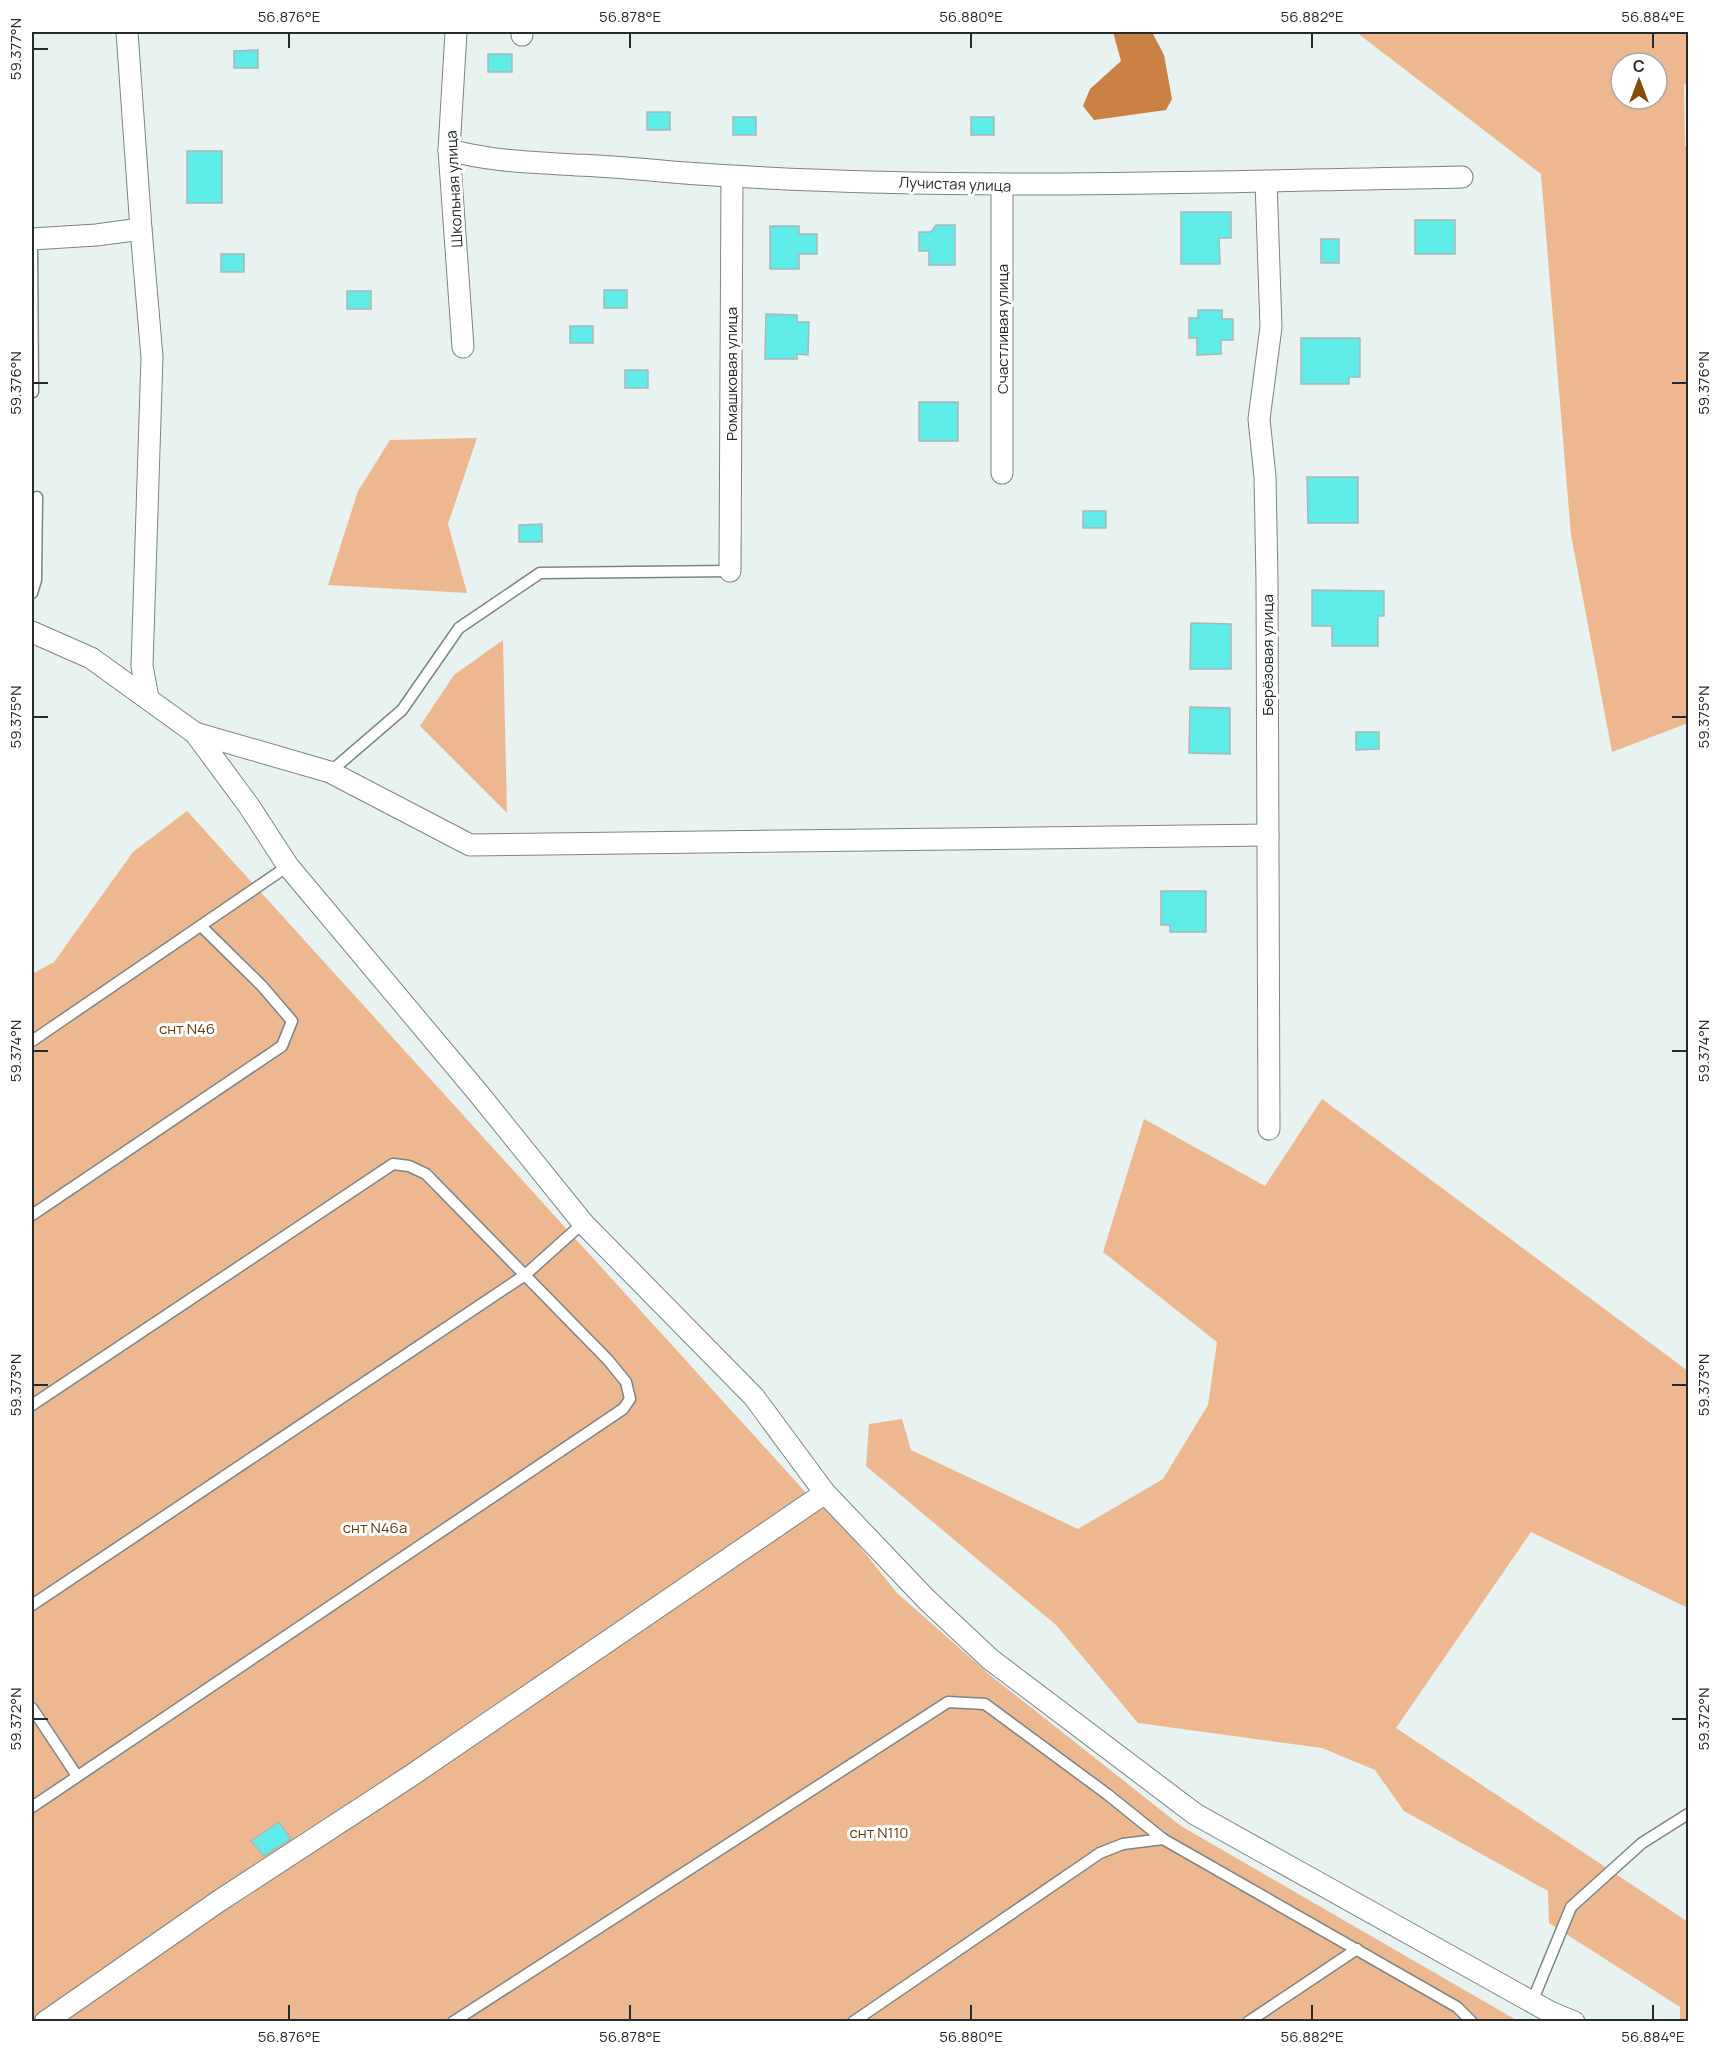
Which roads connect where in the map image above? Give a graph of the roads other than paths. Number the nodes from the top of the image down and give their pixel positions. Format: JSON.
{"nodes":[{"id":1,"x":128,"y":32,"type":"edge"},
{"id":2,"x":456,"y":32,"type":"edge"},
{"id":3,"x":450,"y":150,"type":"junction"},
{"id":4,"x":732,"y":177,"type":"junction"},
{"id":5,"x":1462,"y":177,"type":"dead end"},
{"id":6,"x":1266,"y":181,"type":"junction"},
{"id":7,"x":1002,"y":186,"type":"junction"},
{"id":8,"x":141,"y":229,"type":"junction"},
{"id":9,"x":32,"y":239,"type":"edge"},
{"id":10,"x":464,"y":347,"type":"dead end"},
{"id":11,"x":33,"y":392,"type":"edge"},
{"id":12,"x":1002,"y":473,"type":"dead end"},
{"id":13,"x":37,"y":497,"type":"dead end"},
{"id":14,"x":730,"y":571,"type":"joint"},
{"id":15,"x":32,"y":593,"type":"edge"},
{"id":16,"x":32,"y":632,"type":"edge"},
{"id":17,"x":148,"y":698,"type":"junction"},
{"id":18,"x":195,"y":733,"type":"junction"},
{"id":19,"x":330,"y":772,"type":"junction"},
{"id":20,"x":1268,"y":835,"type":"junction"},
{"id":21,"x":288,"y":866,"type":"junction"},
{"id":22,"x":201,"y":926,"type":"junction"},
{"id":23,"x":32,"y":1041,"type":"edge"},
{"id":24,"x":1269,"y":1130,"type":"dead end"},
{"id":25,"x":32,"y":1215,"type":"edge"},
{"id":26,"x":583,"y":1223,"type":"junction"},
{"id":27,"x":525,"y":1275,"type":"junction"},
{"id":28,"x":32,"y":1405,"type":"edge"},
{"id":29,"x":825,"y":1493,"type":"junction"},
{"id":30,"x":32,"y":1605,"type":"edge"},
{"id":31,"x":32,"y":1708,"type":"edge"},
{"id":32,"x":77,"y":1776,"type":"junction"},
{"id":33,"x":32,"y":1807,"type":"edge"},
{"id":34,"x":1689,"y":1814,"type":"edge"},
{"id":35,"x":1163,"y":1839,"type":"junction"},
{"id":36,"x":1357,"y":1949,"type":"junction"},
{"id":37,"x":1543,"y":2012,"type":"edge"},
{"id":38,"x":45,"y":2022,"type":"edge"},
{"id":39,"x":453,"y":2022,"type":"edge"},
{"id":40,"x":853,"y":2022,"type":"edge"},
{"id":41,"x":1248,"y":2022,"type":"edge"},
{"id":42,"x":1472,"y":2022,"type":"edge"},
{"id":43,"x":1574,"y":2022,"type":"edge"}],
"edges":[{"from":1,"to":8,"type":"street"},
{"from":2,"to":3,"type":"street","name":"Школьная улица"},
{"from":3,"to":4,"type":"street","name":"Лучистая улица"},
{"from":3,"to":10,"type":"street","name":"Школьная улица"},
{"from":4,"to":7,"type":"street","name":"Лучистая улица"},
{"from":4,"to":14,"type":"street","name":"Ромашковая улица"},
{"from":5,"to":6,"type":"street","name":"Лучистая улица"},
{"from":6,"to":7,"type":"street","name":"Лучистая улица"},
{"from":6,"to":20,"type":"street","name":"Берёзовая улица"},
{"from":7,"to":12,"type":"street","name":"Счастливая улица"},
{"from":8,"to":9,"type":"street"},
{"from":8,"to":17,"type":"street"},
{"from":9,"to":11,"type":"lane"},
{"from":13,"to":15,"type":"lane"},
{"from":14,"to":19,"type":"lane"},
{"from":16,"to":17,"type":"street"},
{"from":17,"to":18,"type":"street"},
{"from":18,"to":19,"type":"street"},
{"from":18,"to":21,"type":"street"},
{"from":19,"to":20,"type":"street"},
{"from":20,"to":24,"type":"street","name":"Берёзовая улица"},
{"from":21,"to":22,"type":"lane"},
{"from":21,"to":26,"type":"street"},
{"from":22,"to":23,"type":"lane"},
{"from":22,"to":25,"type":"lane"},
{"from":26,"to":27,"type":"lane"},
{"from":26,"to":29,"type":"street"},
{"from":27,"to":28,"type":"lane"},
{"from":27,"to":30,"type":"lane"},
{"from":27,"to":32,"type":"lane"},
{"from":29,"to":37,"type":"street"},
{"from":29,"to":38,"type":"street"},
{"from":31,"to":32,"type":"lane"},
{"from":32,"to":33,"type":"lane"},
{"from":34,"to":37,"type":"lane"},
{"from":35,"to":36,"type":"lane"},
{"from":35,"to":39,"type":"lane"},
{"from":35,"to":40,"type":"lane"},
{"from":36,"to":41,"type":"lane"},
{"from":36,"to":42,"type":"lane"},
{"from":37,"to":43,"type":"street"}]}
